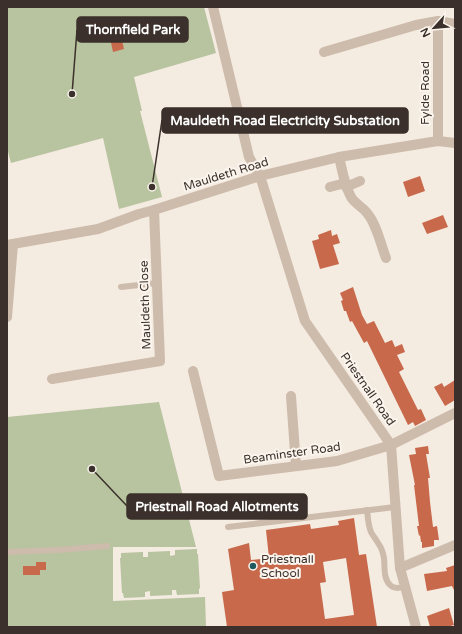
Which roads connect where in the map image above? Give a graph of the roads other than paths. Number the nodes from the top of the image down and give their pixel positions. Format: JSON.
{"nodes":[{"id":1,"x":213,"y":7,"type":"edge"},
{"id":2,"x":438,"y":21,"type":"junction"},
{"id":3,"x":455,"y":24,"type":"edge"},
{"id":4,"x":324,"y":52,"type":"dead end"},
{"id":5,"x":438,"y":141,"type":"junction"},
{"id":6,"x":455,"y":143,"type":"edge"},
{"id":7,"x":339,"y":156,"type":"junction"},
{"id":8,"x":260,"y":176,"type":"junction"},
{"id":9,"x":360,"y":181,"type":"dead end"},
{"id":10,"x":346,"y":185,"type":"junction"},
{"id":11,"x":330,"y":187,"type":"dead end"},
{"id":12,"x":154,"y":210,"type":"junction"},
{"id":13,"x":10,"y":245,"type":"edge"},
{"id":14,"x":386,"y":258,"type":"dead end"},
{"id":15,"x":157,"y":283,"type":"junction"},
{"id":16,"x":121,"y":287,"type":"dead end"},
{"id":17,"x":7,"y":317,"type":"edge"},
{"id":18,"x":193,"y":371,"type":"dead end"},
{"id":19,"x":52,"y":379,"type":"dead end"},
{"id":20,"x":291,"y":396,"type":"dead end"},
{"id":21,"x":455,"y":413,"type":"edge"},
{"id":22,"x":391,"y":445,"type":"junction"},
{"id":23,"x":296,"y":466,"type":"junction"},
{"id":24,"x":395,"y":507,"type":"junction"},
{"id":25,"x":367,"y":510,"type":"junction"},
{"id":26,"x":228,"y":527,"type":"dead end"},
{"id":27,"x":455,"y":545,"type":"edge"},
{"id":28,"x":107,"y":546,"type":"dead end"},
{"id":29,"x":7,"y":552,"type":"edge"},
{"id":30,"x":400,"y":568,"type":"junction"},
{"id":31,"x":405,"y":588,"type":"junction"},
{"id":32,"x":416,"y":627,"type":"edge"}],
"edges":[{"from":1,"to":8,"type":"street","name":"Priestnall Road"},
{"from":2,"to":3,"type":"street"},
{"from":2,"to":4,"type":"street"},
{"from":2,"to":5,"type":"street","name":"Fylde Road"},
{"from":5,"to":6,"type":"street","name":"Mauldeth Road"},
{"from":5,"to":7,"type":"street","name":"Mauldeth Road"},
{"from":7,"to":8,"type":"street","name":"Mauldeth Road"},
{"from":7,"to":10,"type":"street"},
{"from":8,"to":12,"type":"street","name":"Mauldeth Road"},
{"from":8,"to":22,"type":"street","name":"Priestnall Road"},
{"from":9,"to":10,"type":"street"},
{"from":10,"to":11,"type":"street"},
{"from":10,"to":14,"type":"street"},
{"from":12,"to":13,"type":"street","name":"Mauldeth Road"},
{"from":12,"to":15,"type":"street","name":"Mauldeth Close"},
{"from":13,"to":17,"type":"street"},
{"from":15,"to":16,"type":"lane"},
{"from":15,"to":19,"type":"street","name":"Mauldeth Close"},
{"from":18,"to":23,"type":"street","name":"Beaminster Road"},
{"from":20,"to":23,"type":"street"},
{"from":21,"to":22,"type":"street","name":"Beaminster Road"},
{"from":22,"to":23,"type":"street","name":"Beaminster Road"},
{"from":22,"to":24,"type":"street","name":"Priestnall Road"},
{"from":24,"to":25,"type":"lane"},
{"from":24,"to":30,"type":"street","name":"Priestnall Road"},
{"from":25,"to":26,"type":"lane"},
{"from":25,"to":31,"type":"lane"},
{"from":27,"to":30,"type":"street"},
{"from":28,"to":29,"type":"lane"},
{"from":30,"to":31,"type":"street","name":"Priestnall Road"},
{"from":31,"to":32,"type":"street","name":"Priestnall Road"}]}
